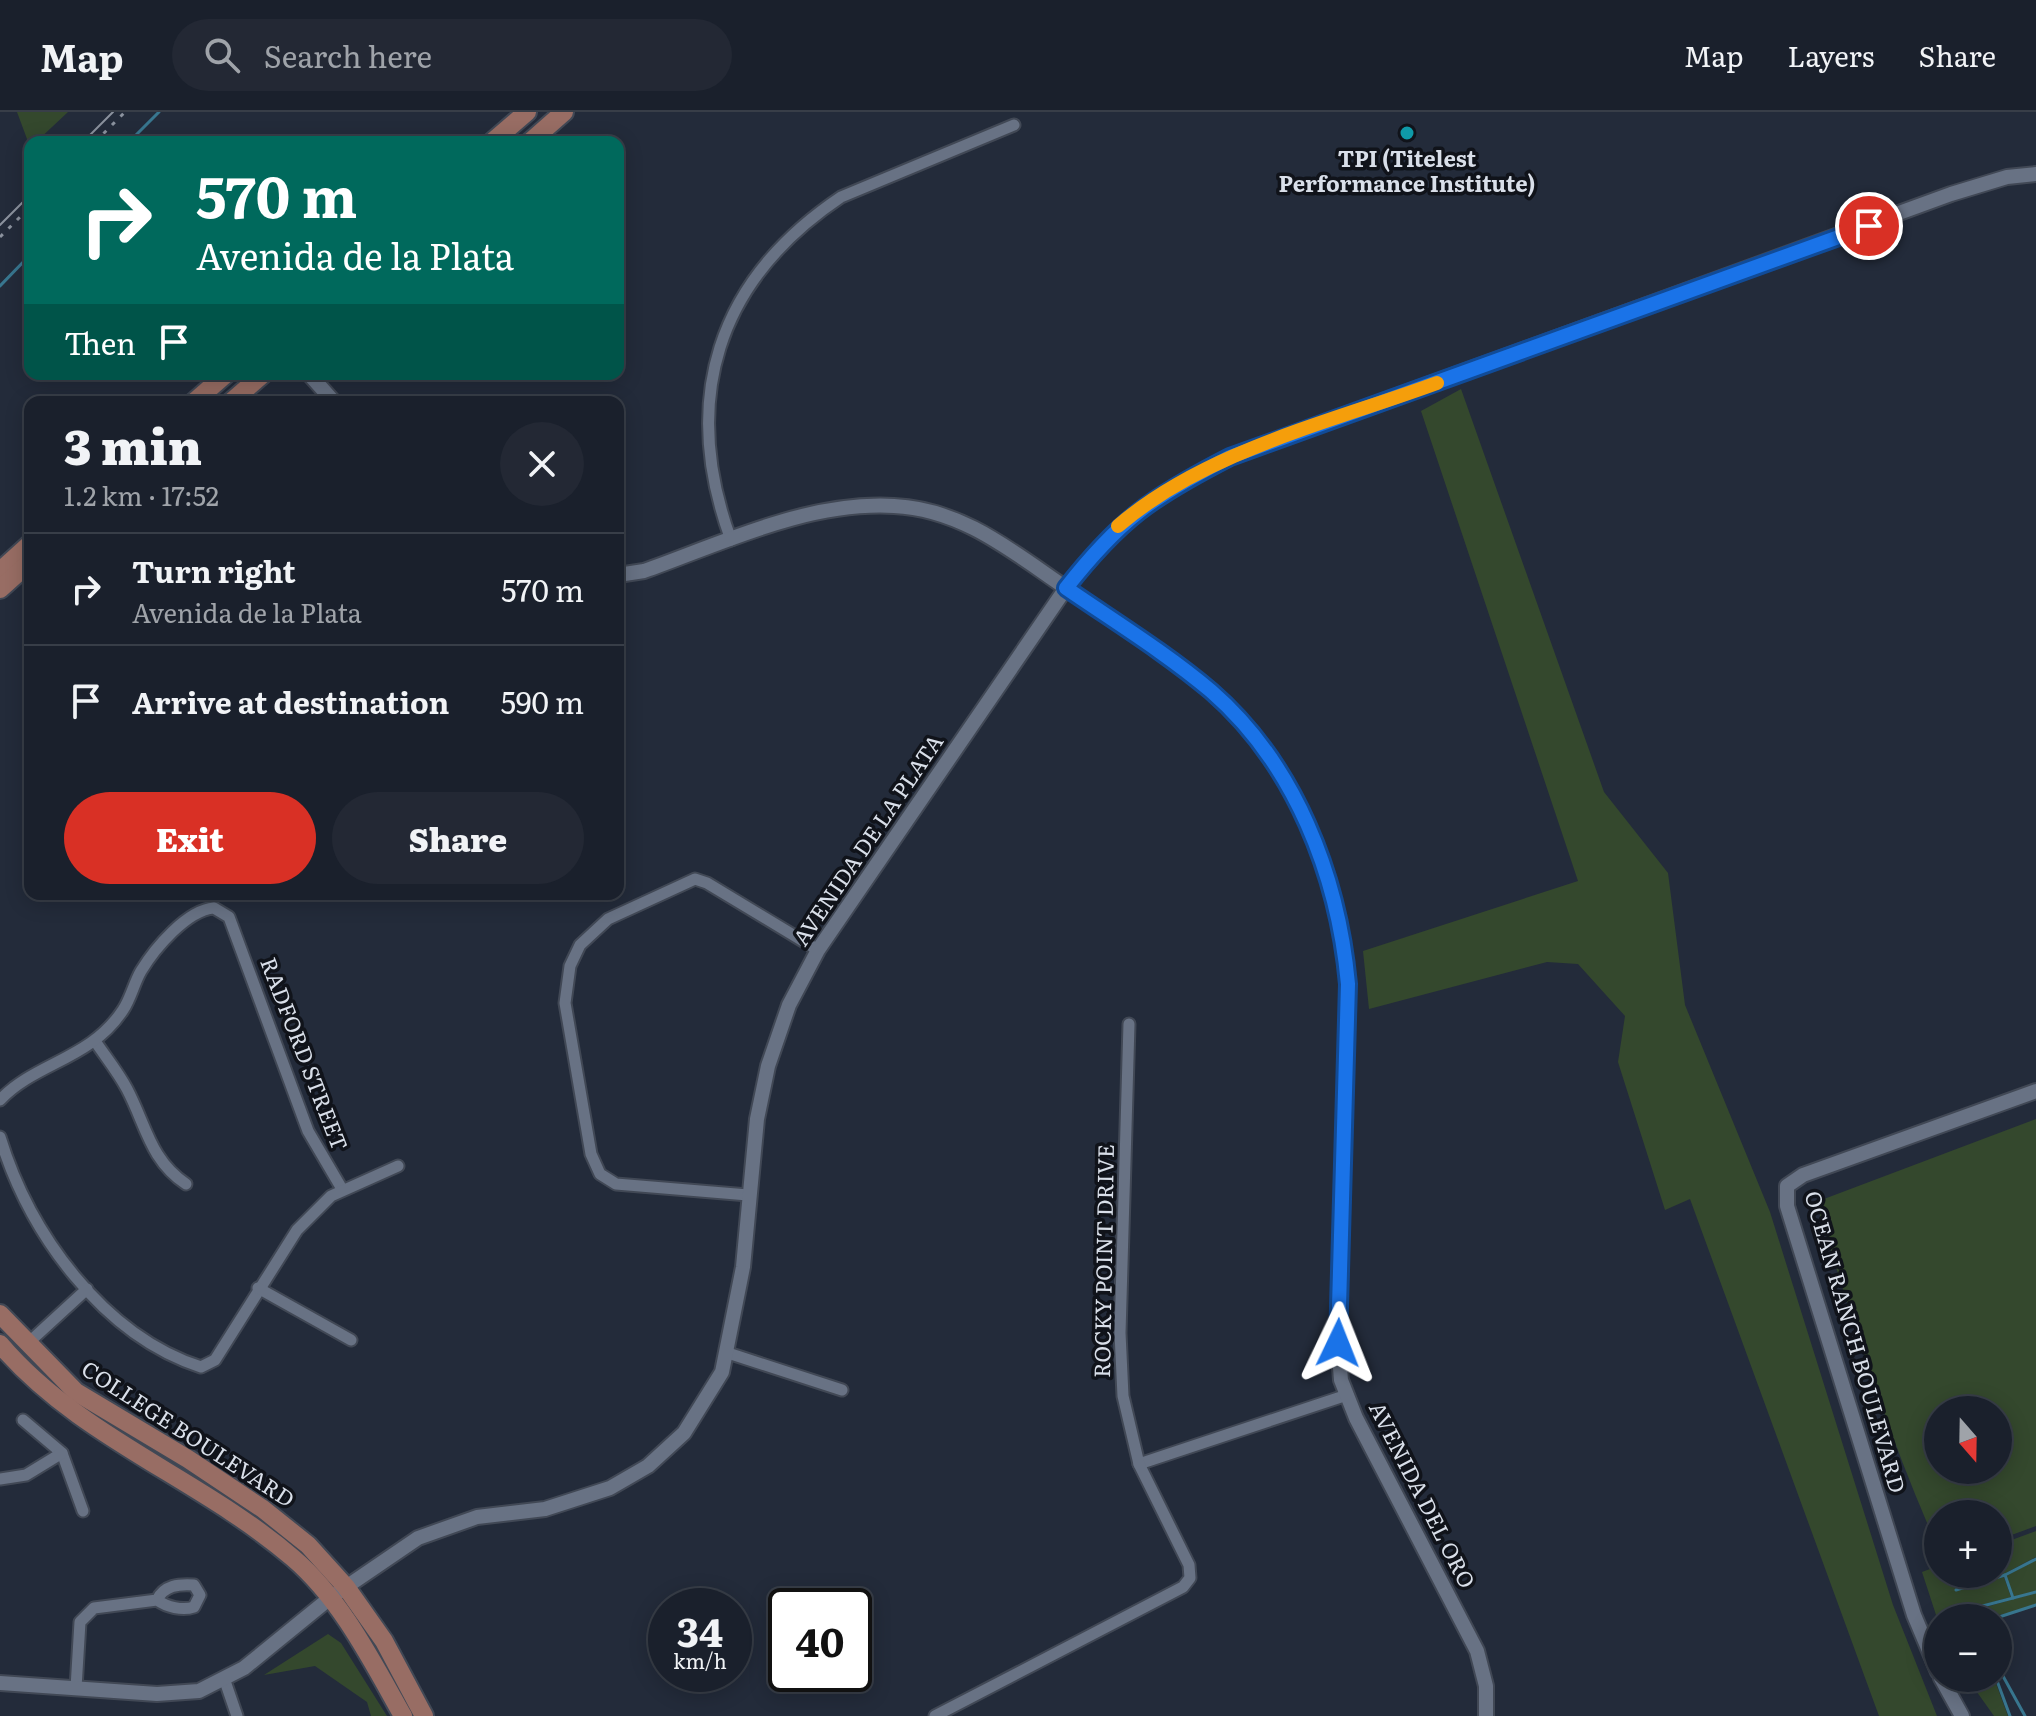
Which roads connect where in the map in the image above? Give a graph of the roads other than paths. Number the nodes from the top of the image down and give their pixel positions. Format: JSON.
{"nodes":[{"id":1,"x":527,"y":112,"type":"edge"},
{"id":2,"x":564,"y":112,"type":"edge"},
{"id":3,"x":1014,"y":125,"type":"dead end"},
{"id":4,"x":499,"y":136,"type":"edge"},
{"id":5,"x":537,"y":136,"type":"edge"},
{"id":6,"x":2036,"y":174,"type":"edge"},
{"id":7,"x":219,"y":380,"type":"edge"},
{"id":8,"x":256,"y":380,"type":"edge"},
{"id":9,"x":314,"y":380,"type":"edge"},
{"id":10,"x":201,"y":396,"type":"edge"},
{"id":11,"x":238,"y":396,"type":"edge"},
{"id":12,"x":329,"y":396,"type":"edge"},
{"id":13,"x":731,"y":540,"type":"junction"},
{"id":14,"x":24,"y":549,"type":"edge"},
{"id":15,"x":24,"y":567,"type":"edge"},
{"id":16,"x":0,"y":571,"type":"edge"},
{"id":17,"x":624,"y":574,"type":"edge"},
{"id":18,"x":24,"y":583,"type":"edge"},
{"id":19,"x":1066,"y":588,"type":"junction"},
{"id":20,"x":0,"y":589,"type":"edge"},
{"id":21,"x":0,"y":605,"type":"edge"},
{"id":22,"x":818,"y":950,"type":"junction"},
{"id":23,"x":1129,"y":1024,"type":"dead end"},
{"id":24,"x":95,"y":1041,"type":"junction"},
{"id":25,"x":2036,"y":1091,"type":"edge"},
{"id":26,"x":0,"y":1100,"type":"edge"},
{"id":27,"x":0,"y":1137,"type":"edge"},
{"id":28,"x":398,"y":1166,"type":"dead end"},
{"id":29,"x":186,"y":1184,"type":"dead end"},
{"id":30,"x":342,"y":1189,"type":"junction"},
{"id":31,"x":748,"y":1195,"type":"junction"},
{"id":32,"x":258,"y":1288,"type":"junction"},
{"id":33,"x":87,"y":1289,"type":"junction"},
{"id":34,"x":0,"y":1314,"type":"edge"},
{"id":35,"x":0,"y":1333,"type":"edge"},
{"id":36,"x":351,"y":1340,"type":"dead end"},
{"id":37,"x":26,"y":1345,"type":"junction"},
{"id":38,"x":6,"y":1351,"type":"edge"},
{"id":39,"x":728,"y":1353,"type":"junction"},
{"id":40,"x":842,"y":1390,"type":"dead end"},
{"id":41,"x":76,"y":1392,"type":"junction"},
{"id":42,"x":1347,"y":1395,"type":"junction"},
{"id":43,"x":23,"y":1420,"type":"dead end"},
{"id":44,"x":62,"y":1453,"type":"junction"},
{"id":45,"x":1139,"y":1464,"type":"junction"},
{"id":46,"x":0,"y":1479,"type":"edge"},
{"id":47,"x":83,"y":1511,"type":"dead end"},
{"id":48,"x":346,"y":1587,"type":"junction"},
{"id":49,"x":330,"y":1598,"type":"junction"},
{"id":50,"x":157,"y":1600,"type":"dead end"},
{"id":51,"x":1924,"y":1639,"type":"edge"},
{"id":52,"x":225,"y":1681,"type":"junction"},
{"id":53,"x":0,"y":1683,"type":"edge"},
{"id":54,"x":76,"y":1688,"type":"junction"},
{"id":55,"x":1949,"y":1692,"type":"edge"},
{"id":56,"x":237,"y":1716,"type":"edge"},
{"id":57,"x":403,"y":1716,"type":"edge"},
{"id":58,"x":424,"y":1716,"type":"edge"},
{"id":59,"x":935,"y":1716,"type":"edge"},
{"id":60,"x":1486,"y":1716,"type":"edge"},
{"id":61,"x":1962,"y":1716,"type":"edge"}],
"edges":[{"from":1,"to":4,"type":"main road"},
{"from":2,"to":5,"type":"main road"},
{"from":3,"to":13,"type":"street"},
{"from":6,"to":19,"type":"street","name":"AVENIDA DE LA PLATA"},
{"from":7,"to":10,"type":"main road"},
{"from":8,"to":11,"type":"main road"},
{"from":9,"to":12,"type":"street"},
{"from":13,"to":17,"type":"street","name":"AVENIDA DEL ORO"},
{"from":13,"to":19,"type":"street","name":"AVENIDA DEL ORO"},
{"from":14,"to":16,"type":"main road"},
{"from":15,"to":20,"type":"main road"},
{"from":18,"to":21,"type":"main road"},
{"from":19,"to":22,"type":"street","name":"AVENIDA DE LA PLATA"},
{"from":19,"to":42,"type":"street","name":"AVENIDA DEL ORO"},
{"from":22,"to":31,"type":"street","name":"AVENIDA DE LA PLATA"},
{"from":22,"to":31,"type":"street"},
{"from":23,"to":45,"type":"street","name":"ROCKY POINT DRIVE"},
{"from":24,"to":26,"type":"street"},
{"from":24,"to":29,"type":"street"},
{"from":24,"to":30,"type":"street","name":"RADFORD STREET"},
{"from":25,"to":51,"type":"street","name":"OCEAN RANCH BOULEVARD"},
{"from":27,"to":33,"type":"street"},
{"from":28,"to":30,"type":"street"},
{"from":30,"to":32,"type":"street"},
{"from":31,"to":39,"type":"street","name":"AVENIDA DE LA PLATA"},
{"from":32,"to":33,"type":"street"},
{"from":32,"to":36,"type":"street"},
{"from":33,"to":37,"type":"street"},
{"from":34,"to":37,"type":"main road","name":"COLLEGE BOULEVARD"},
{"from":35,"to":37,"type":"main road"},
{"from":37,"to":41,"type":"main road","name":"COLLEGE BOULEVARD"},
{"from":38,"to":41,"type":"main road"},
{"from":38,"to":49,"type":"main road","name":"COLLEGE BOULEVARD"},
{"from":39,"to":40,"type":"street"},
{"from":39,"to":48,"type":"street","name":"AVENIDA DE LA PLATA"},
{"from":41,"to":48,"type":"main road","name":"COLLEGE BOULEVARD"},
{"from":42,"to":45,"type":"street"},
{"from":42,"to":60,"type":"street","name":"AVENIDA DEL ORO"},
{"from":43,"to":44,"type":"street"},
{"from":44,"to":46,"type":"street"},
{"from":44,"to":47,"type":"street"},
{"from":45,"to":59,"type":"street","name":"ROCKY POINT DRIVE"},
{"from":48,"to":49,"type":"street","name":"AVENIDA DE LA PLATA"},
{"from":48,"to":58,"type":"main road","name":"COLLEGE BOULEVARD"},
{"from":49,"to":52,"type":"street","name":"AVENIDA DE LA PLATA"},
{"from":49,"to":57,"type":"main road","name":"COLLEGE BOULEVARD"},
{"from":50,"to":54,"type":"street"},
{"from":52,"to":54,"type":"street","name":"AVENIDA DE LA PLATA"},
{"from":52,"to":56,"type":"street"},
{"from":53,"to":54,"type":"street","name":"AVENIDA DE LA PLATA"},
{"from":55,"to":61,"type":"street"}]}
